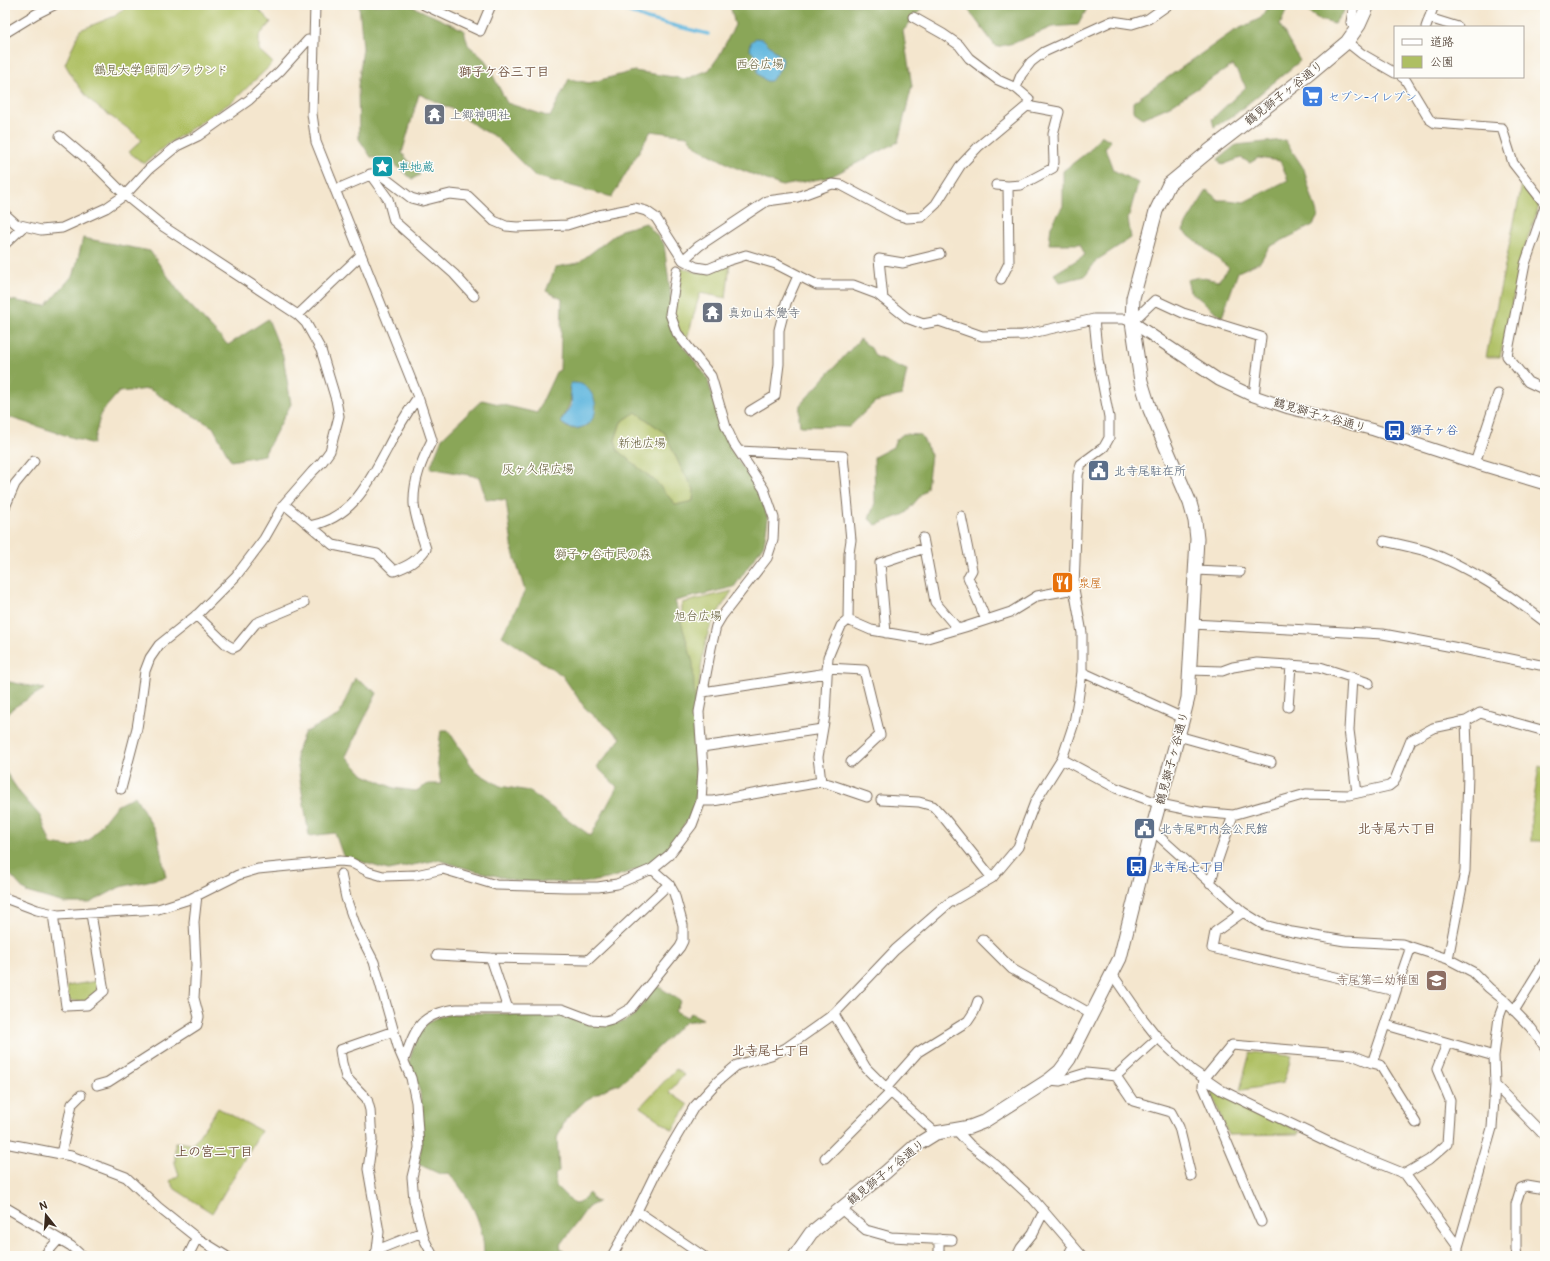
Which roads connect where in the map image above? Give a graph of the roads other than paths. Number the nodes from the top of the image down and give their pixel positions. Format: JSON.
{"nodes":[{"id":1,"x":54,"y":5,"type":"edge"},
{"id":2,"x":315,"y":5,"type":"edge"},
{"id":3,"x":424,"y":5,"type":"edge"},
{"id":4,"x":491,"y":5,"type":"edge"},
{"id":5,"x":1168,"y":5,"type":"edge"},
{"id":6,"x":1354,"y":5,"type":"edge"},
{"id":7,"x":1368,"y":5,"type":"edge"},
{"id":8,"x":1434,"y":5,"type":"edge"},
{"id":9,"x":913,"y":17,"type":"dead end"},
{"id":10,"x":1428,"y":23,"type":"edge"},
{"id":11,"x":1359,"y":25,"type":"junction"},
{"id":12,"x":1450,"y":26,"type":"edge"},
{"id":13,"x":5,"y":33,"type":"edge"},
{"id":14,"x":314,"y":40,"type":"junction"},
{"id":15,"x":1347,"y":42,"type":"junction"},
{"id":16,"x":1394,"y":72,"type":"edge"},
{"id":17,"x":1406,"y":78,"type":"edge"},
{"id":18,"x":1016,"y":88,"type":"junction"},
{"id":19,"x":1027,"y":106,"type":"junction"},
{"id":20,"x":60,"y":136,"type":"dead end"},
{"id":21,"x":370,"y":174,"type":"junction"},
{"id":22,"x":996,"y":185,"type":"dead end"},
{"id":23,"x":1008,"y":186,"type":"junction"},
{"id":24,"x":335,"y":190,"type":"junction"},
{"id":25,"x":125,"y":195,"type":"junction"},
{"id":26,"x":1545,"y":205,"type":"edge"},
{"id":27,"x":5,"y":214,"type":"edge"},
{"id":28,"x":23,"y":227,"type":"junction"},
{"id":29,"x":5,"y":244,"type":"edge"},
{"id":30,"x":940,"y":254,"type":"dead end"},
{"id":31,"x":361,"y":255,"type":"junction"},
{"id":32,"x":683,"y":260,"type":"junction"},
{"id":33,"x":677,"y":270,"type":"dead end"},
{"id":34,"x":798,"y":276,"type":"junction"},
{"id":35,"x":1001,"y":279,"type":"dead end"},
{"id":36,"x":474,"y":296,"type":"dead end"},
{"id":37,"x":883,"y":299,"type":"junction"},
{"id":38,"x":298,"y":315,"type":"junction"},
{"id":39,"x":1094,"y":319,"type":"junction"},
{"id":40,"x":1132,"y":322,"type":"junction"},
{"id":41,"x":1545,"y":390,"type":"edge"},
{"id":42,"x":1498,"y":394,"type":"dead end"},
{"id":43,"x":1254,"y":396,"type":"junction"},
{"id":44,"x":418,"y":397,"type":"junction"},
{"id":45,"x":750,"y":411,"type":"dead end"},
{"id":46,"x":739,"y":450,"type":"junction"},
{"id":47,"x":34,"y":461,"type":"dead end"},
{"id":48,"x":1475,"y":463,"type":"junction"},
{"id":49,"x":1545,"y":484,"type":"edge"},
{"id":50,"x":284,"y":504,"type":"junction"},
{"id":51,"x":5,"y":507,"type":"edge"},
{"id":52,"x":962,"y":516,"type":"dead end"},
{"id":53,"x":310,"y":526,"type":"junction"},
{"id":54,"x":923,"y":538,"type":"dead end"},
{"id":55,"x":1384,"y":541,"type":"dead end"},
{"id":56,"x":925,"y":548,"type":"junction"},
{"id":57,"x":1195,"y":570,"type":"junction"},
{"id":58,"x":1240,"y":572,"type":"dead end"},
{"id":59,"x":1074,"y":589,"type":"junction"},
{"id":60,"x":304,"y":603,"type":"dead end"},
{"id":61,"x":196,"y":615,"type":"junction"},
{"id":62,"x":848,"y":620,"type":"junction"},
{"id":63,"x":986,"y":620,"type":"junction"},
{"id":64,"x":1545,"y":622,"type":"edge"},
{"id":65,"x":1192,"y":624,"type":"junction"},
{"id":66,"x":958,"y":629,"type":"junction"},
{"id":67,"x":886,"y":633,"type":"junction"},
{"id":68,"x":1291,"y":665,"type":"junction"},
{"id":69,"x":1545,"y":665,"type":"edge"},
{"id":70,"x":827,"y":670,"type":"junction"},
{"id":71,"x":1190,"y":670,"type":"junction"},
{"id":72,"x":1082,"y":672,"type":"junction"},
{"id":73,"x":1352,"y":677,"type":"junction"},
{"id":74,"x":1370,"y":683,"type":"dead end"},
{"id":75,"x":703,"y":692,"type":"junction"},
{"id":76,"x":1288,"y":707,"type":"dead end"},
{"id":77,"x":1183,"y":718,"type":"junction"},
{"id":78,"x":1466,"y":721,"type":"junction"},
{"id":79,"x":822,"y":729,"type":"junction"},
{"id":80,"x":1545,"y":731,"type":"edge"},
{"id":81,"x":1178,"y":736,"type":"junction"},
{"id":82,"x":702,"y":747,"type":"junction"},
{"id":83,"x":1062,"y":759,"type":"junction"},
{"id":84,"x":851,"y":762,"type":"dead end"},
{"id":85,"x":1271,"y":762,"type":"dead end"},
{"id":86,"x":821,"y":782,"type":"junction"},
{"id":87,"x":120,"y":789,"type":"dead end"},
{"id":88,"x":1357,"y":793,"type":"junction"},
{"id":89,"x":867,"y":797,"type":"dead end"},
{"id":90,"x":881,"y":800,"type":"dead end"},
{"id":91,"x":701,"y":801,"type":"junction"},
{"id":92,"x":1160,"y":804,"type":"junction"},
{"id":93,"x":1233,"y":814,"type":"junction"},
{"id":94,"x":1152,"y":830,"type":"junction"},
{"id":95,"x":652,"y":869,"type":"junction"},
{"id":96,"x":341,"y":874,"type":"dead end"},
{"id":97,"x":992,"y":878,"type":"junction"},
{"id":98,"x":1210,"y":883,"type":"junction"},
{"id":99,"x":668,"y":884,"type":"junction"},
{"id":100,"x":197,"y":895,"type":"junction"},
{"id":101,"x":5,"y":898,"type":"edge"},
{"id":102,"x":1243,"y":912,"type":"junction"},
{"id":103,"x":53,"y":914,"type":"junction"},
{"id":104,"x":91,"y":914,"type":"junction"},
{"id":105,"x":982,"y":939,"type":"dead end"},
{"id":106,"x":1411,"y":947,"type":"junction"},
{"id":107,"x":437,"y":955,"type":"dead end"},
{"id":108,"x":491,"y":958,"type":"junction"},
{"id":109,"x":1448,"y":959,"type":"junction"},
{"id":110,"x":1545,"y":961,"type":"edge"},
{"id":111,"x":1112,"y":974,"type":"junction"},
{"id":112,"x":1395,"y":991,"type":"junction"},
{"id":113,"x":978,"y":1001,"type":"dead end"},
{"id":114,"x":1506,"y":1001,"type":"junction"},
{"id":115,"x":508,"y":1009,"type":"junction"},
{"id":116,"x":1514,"y":1010,"type":"junction"},
{"id":117,"x":834,"y":1014,"type":"junction"},
{"id":118,"x":1092,"y":1014,"type":"junction"},
{"id":119,"x":1386,"y":1025,"type":"junction"},
{"id":120,"x":394,"y":1031,"type":"junction"},
{"id":121,"x":1158,"y":1038,"type":"junction"},
{"id":122,"x":1447,"y":1044,"type":"junction"},
{"id":123,"x":1545,"y":1047,"type":"edge"},
{"id":124,"x":1494,"y":1056,"type":"junction"},
{"id":125,"x":404,"y":1060,"type":"junction"},
{"id":126,"x":1372,"y":1062,"type":"junction"},
{"id":127,"x":1116,"y":1076,"type":"junction"},
{"id":128,"x":1204,"y":1078,"type":"junction"},
{"id":129,"x":1049,"y":1080,"type":"junction"},
{"id":130,"x":97,"y":1085,"type":"dead end"},
{"id":131,"x":1495,"y":1085,"type":"junction"},
{"id":132,"x":889,"y":1090,"type":"junction"},
{"id":133,"x":81,"y":1095,"type":"dead end"},
{"id":134,"x":1416,"y":1123,"type":"dead end"},
{"id":135,"x":956,"y":1130,"type":"junction"},
{"id":136,"x":1545,"y":1130,"type":"edge"},
{"id":137,"x":936,"y":1134,"type":"junction"},
{"id":138,"x":5,"y":1143,"type":"edge"},
{"id":139,"x":61,"y":1154,"type":"junction"},
{"id":140,"x":825,"y":1158,"type":"dead end"},
{"id":141,"x":1405,"y":1174,"type":"junction"},
{"id":142,"x":1191,"y":1176,"type":"dead end"},
{"id":143,"x":1545,"y":1189,"type":"edge"},
{"id":144,"x":5,"y":1207,"type":"edge"},
{"id":145,"x":841,"y":1209,"type":"junction"},
{"id":146,"x":637,"y":1211,"type":"junction"},
{"id":147,"x":1044,"y":1211,"type":"junction"},
{"id":148,"x":1260,"y":1222,"type":"dead end"},
{"id":149,"x":422,"y":1232,"type":"junction"},
{"id":150,"x":197,"y":1238,"type":"junction"},
{"id":151,"x":59,"y":1239,"type":"junction"},
{"id":152,"x":940,"y":1240,"type":"junction"},
{"id":153,"x":952,"y":1240,"type":"dead end"},
{"id":154,"x":1073,"y":1246,"type":"junction"},
{"id":155,"x":1458,"y":1251,"type":"edge"},
{"id":156,"x":376,"y":1253,"type":"edge"},
{"id":157,"x":44,"y":1256,"type":"edge"},
{"id":158,"x":82,"y":1256,"type":"edge"},
{"id":159,"x":188,"y":1256,"type":"edge"},
{"id":160,"x":226,"y":1256,"type":"edge"},
{"id":161,"x":433,"y":1256,"type":"edge"},
{"id":162,"x":612,"y":1256,"type":"edge"},
{"id":163,"x":703,"y":1256,"type":"edge"},
{"id":164,"x":795,"y":1256,"type":"edge"},
{"id":165,"x":939,"y":1256,"type":"edge"},
{"id":166,"x":1017,"y":1256,"type":"edge"},
{"id":167,"x":1068,"y":1256,"type":"edge"},
{"id":168,"x":1082,"y":1256,"type":"edge"},
{"id":169,"x":1517,"y":1256,"type":"edge"}],
"edges":[{"from":1,"to":13,"type":"street"},
{"from":2,"to":14,"type":"street"},
{"from":3,"to":4,"type":"street"},
{"from":5,"to":18,"type":"street"},
{"from":6,"to":11,"type":"street"},
{"from":7,"to":11,"type":"main road","name":"鶴見獅子ヶ谷通り"},
{"from":8,"to":10,"type":"street"},
{"from":9,"to":18,"type":"street"},
{"from":10,"to":12,"type":"street"},
{"from":11,"to":15,"type":"main road","name":"鶴見獅子ヶ谷通り"},
{"from":14,"to":24,"type":"street"},
{"from":14,"to":25,"type":"street"},
{"from":15,"to":16,"type":"street"},
{"from":15,"to":40,"type":"main road","name":"鶴見獅子ヶ谷通り"},
{"from":17,"to":26,"type":"street"},
{"from":18,"to":19,"type":"street"},
{"from":19,"to":23,"type":"street"},
{"from":19,"to":32,"type":"street"},
{"from":20,"to":25,"type":"street"},
{"from":21,"to":24,"type":"street"},
{"from":21,"to":32,"type":"street"},
{"from":21,"to":36,"type":"street"},
{"from":22,"to":23,"type":"street"},
{"from":23,"to":35,"type":"street"},
{"from":24,"to":31,"type":"street"},
{"from":25,"to":28,"type":"street"},
{"from":25,"to":38,"type":"street"},
{"from":26,"to":41,"type":"street"},
{"from":27,"to":28,"type":"street"},
{"from":28,"to":29,"type":"street"},
{"from":30,"to":37,"type":"street"},
{"from":31,"to":38,"type":"street"},
{"from":31,"to":44,"type":"street"},
{"from":32,"to":34,"type":"street"},
{"from":33,"to":46,"type":"street"},
{"from":34,"to":37,"type":"street"},
{"from":34,"to":45,"type":"street"},
{"from":37,"to":39,"type":"street"},
{"from":38,"to":50,"type":"street"},
{"from":39,"to":40,"type":"street"},
{"from":39,"to":59,"type":"street"},
{"from":40,"to":43,"type":"street","name":"鶴見獅子ヶ谷通り"},
{"from":40,"to":43,"type":"street"},
{"from":40,"to":57,"type":"main road","name":"鶴見獅子ヶ谷通り"},
{"from":42,"to":48,"type":"street"},
{"from":43,"to":48,"type":"street","name":"鶴見獅子ヶ谷通り"},
{"from":44,"to":53,"type":"street"},
{"from":44,"to":53,"type":"street"},
{"from":46,"to":62,"type":"street"},
{"from":46,"to":75,"type":"street"},
{"from":47,"to":51,"type":"street"},
{"from":48,"to":49,"type":"street","name":"鶴見獅子ヶ谷通り"},
{"from":50,"to":53,"type":"street"},
{"from":50,"to":61,"type":"street"},
{"from":52,"to":63,"type":"street"},
{"from":54,"to":56,"type":"street"},
{"from":55,"to":64,"type":"street"},
{"from":56,"to":66,"type":"street"},
{"from":56,"to":67,"type":"street"},
{"from":57,"to":58,"type":"street"},
{"from":57,"to":65,"type":"main road","name":"鶴見獅子ヶ谷通り"},
{"from":59,"to":63,"type":"street"},
{"from":59,"to":72,"type":"street"},
{"from":60,"to":61,"type":"street"},
{"from":61,"to":87,"type":"street"},
{"from":62,"to":67,"type":"street"},
{"from":62,"to":70,"type":"street"},
{"from":63,"to":66,"type":"street"},
{"from":65,"to":69,"type":"street"},
{"from":65,"to":71,"type":"main road","name":"鶴見獅子ヶ谷通り"},
{"from":66,"to":67,"type":"street"},
{"from":68,"to":71,"type":"street"},
{"from":68,"to":73,"type":"street"},
{"from":68,"to":76,"type":"street"},
{"from":70,"to":75,"type":"street"},
{"from":70,"to":79,"type":"street"},
{"from":70,"to":84,"type":"street"},
{"from":71,"to":77,"type":"main road","name":"鶴見獅子ヶ谷通り"},
{"from":72,"to":77,"type":"street"},
{"from":72,"to":83,"type":"street"},
{"from":73,"to":74,"type":"street"},
{"from":73,"to":88,"type":"street"},
{"from":75,"to":82,"type":"street"},
{"from":77,"to":81,"type":"main road","name":"鶴見獅子ヶ谷通り"},
{"from":78,"to":80,"type":"street"},
{"from":78,"to":88,"type":"street"},
{"from":78,"to":109,"type":"street"},
{"from":79,"to":82,"type":"street"},
{"from":79,"to":86,"type":"street"},
{"from":81,"to":85,"type":"street"},
{"from":81,"to":92,"type":"main road","name":"鶴見獅子ヶ谷通り"},
{"from":82,"to":91,"type":"street"},
{"from":83,"to":92,"type":"street"},
{"from":83,"to":97,"type":"street"},
{"from":86,"to":89,"type":"street"},
{"from":86,"to":91,"type":"street"},
{"from":88,"to":93,"type":"street"},
{"from":90,"to":97,"type":"street"},
{"from":91,"to":95,"type":"street"},
{"from":92,"to":93,"type":"street"},
{"from":92,"to":94,"type":"main road","name":"鶴見獅子ヶ谷通り"},
{"from":93,"to":98,"type":"street"},
{"from":94,"to":98,"type":"street"},
{"from":94,"to":111,"type":"main road","name":"鶴見獅子ヶ谷通り"},
{"from":95,"to":99,"type":"street"},
{"from":95,"to":100,"type":"street"},
{"from":96,"to":120,"type":"street"},
{"from":97,"to":117,"type":"street"},
{"from":98,"to":102,"type":"street"},
{"from":99,"to":108,"type":"street"},
{"from":99,"to":115,"type":"street"},
{"from":100,"to":104,"type":"street"},
{"from":100,"to":130,"type":"street"},
{"from":101,"to":103,"type":"street"},
{"from":102,"to":106,"type":"street"},
{"from":102,"to":112,"type":"street"},
{"from":103,"to":104,"type":"street"},
{"from":103,"to":104,"type":"street"},
{"from":105,"to":118,"type":"street"},
{"from":106,"to":109,"type":"street"},
{"from":106,"to":112,"type":"street"},
{"from":107,"to":108,"type":"street"},
{"from":108,"to":115,"type":"street"},
{"from":109,"to":114,"type":"street"},
{"from":110,"to":116,"type":"street"},
{"from":111,"to":118,"type":"main road","name":"鶴見獅子ヶ谷通り"},
{"from":111,"to":121,"type":"street"},
{"from":112,"to":119,"type":"street"},
{"from":113,"to":132,"type":"street"},
{"from":114,"to":116,"type":"street"},
{"from":114,"to":124,"type":"street"},
{"from":115,"to":125,"type":"street"},
{"from":116,"to":123,"type":"street"},
{"from":117,"to":132,"type":"street"},
{"from":117,"to":146,"type":"street"},
{"from":118,"to":129,"type":"main road","name":"鶴見獅子ヶ谷通り"},
{"from":119,"to":122,"type":"street"},
{"from":119,"to":126,"type":"street"},
{"from":120,"to":125,"type":"street"},
{"from":120,"to":156,"type":"street"},
{"from":121,"to":127,"type":"street"},
{"from":121,"to":128,"type":"street"},
{"from":122,"to":124,"type":"street"},
{"from":122,"to":141,"type":"street"},
{"from":124,"to":131,"type":"street"},
{"from":125,"to":149,"type":"street"},
{"from":126,"to":128,"type":"street"},
{"from":126,"to":134,"type":"street"},
{"from":127,"to":129,"type":"street"},
{"from":127,"to":142,"type":"street"},
{"from":128,"to":141,"type":"street"},
{"from":128,"to":148,"type":"street"},
{"from":129,"to":135,"type":"main road","name":"鶴見獅子ヶ谷通り"},
{"from":131,"to":136,"type":"street"},
{"from":131,"to":155,"type":"street"},
{"from":132,"to":137,"type":"street"},
{"from":132,"to":140,"type":"street"},
{"from":133,"to":139,"type":"street"},
{"from":135,"to":137,"type":"main road","name":"鶴見獅子ヶ谷通り"},
{"from":135,"to":147,"type":"street"},
{"from":137,"to":145,"type":"main road","name":"鶴見獅子ヶ谷通り"},
{"from":138,"to":139,"type":"street"},
{"from":139,"to":150,"type":"street"},
{"from":141,"to":155,"type":"street"},
{"from":143,"to":169,"type":"street"},
{"from":144,"to":151,"type":"street"},
{"from":145,"to":152,"type":"street"},
{"from":145,"to":164,"type":"main road","name":"鶴見獅子ヶ谷通り"},
{"from":146,"to":162,"type":"street"},
{"from":146,"to":163,"type":"street"},
{"from":147,"to":154,"type":"street"},
{"from":147,"to":166,"type":"street"},
{"from":149,"to":156,"type":"street"},
{"from":149,"to":161,"type":"street"},
{"from":150,"to":159,"type":"street"},
{"from":150,"to":160,"type":"street"},
{"from":151,"to":157,"type":"street"},
{"from":151,"to":158,"type":"street"},
{"from":152,"to":153,"type":"street"},
{"from":152,"to":165,"type":"street"},
{"from":154,"to":167,"type":"street"},
{"from":154,"to":168,"type":"street"}]}
